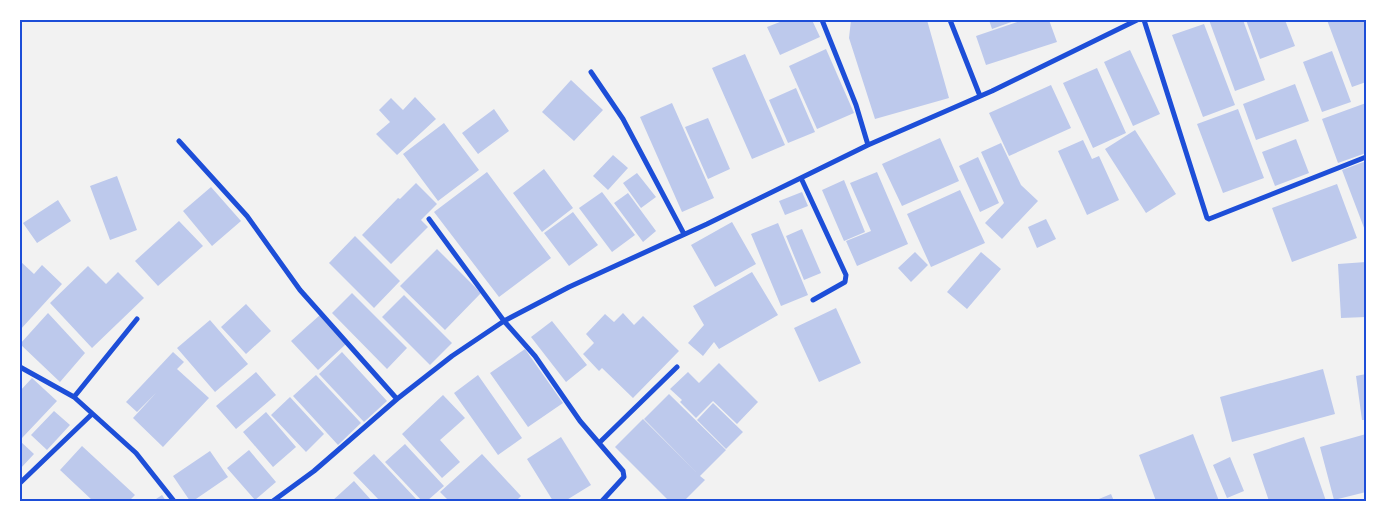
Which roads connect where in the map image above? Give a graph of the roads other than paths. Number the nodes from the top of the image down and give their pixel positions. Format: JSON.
{"nodes":[{"id":1,"x":822,"y":20,"type":"edge"},
{"id":2,"x":950,"y":20,"type":"edge"},
{"id":3,"x":1137,"y":20,"type":"edge"},
{"id":4,"x":1144,"y":20,"type":"edge"},
{"id":5,"x":591,"y":72,"type":"dead end"},
{"id":6,"x":980,"y":96,"type":"junction"},
{"id":7,"x":179,"y":141,"type":"dead end"},
{"id":8,"x":868,"y":145,"type":"junction"},
{"id":9,"x":1366,"y":157,"type":"edge"},
{"id":10,"x":801,"y":178,"type":"junction"},
{"id":11,"x":429,"y":219,"type":"dead end"},
{"id":12,"x":684,"y":234,"type":"junction"},
{"id":13,"x":813,"y":300,"type":"dead end"},
{"id":14,"x":137,"y":319,"type":"dead end"},
{"id":15,"x":504,"y":321,"type":"junction"},
{"id":16,"x":20,"y":366,"type":"edge"},
{"id":17,"x":677,"y":366,"type":"dead end"},
{"id":18,"x":74,"y":397,"type":"junction"},
{"id":19,"x":397,"y":399,"type":"junction"},
{"id":20,"x":92,"y":414,"type":"junction"},
{"id":21,"x":599,"y":442,"type":"junction"},
{"id":22,"x":20,"y":483,"type":"edge"},
{"id":23,"x":174,"y":501,"type":"edge"},
{"id":24,"x":273,"y":501,"type":"edge"},
{"id":25,"x":602,"y":501,"type":"edge"}],
"edges":[{"from":1,"to":8,"type":"street"},
{"from":2,"to":6,"type":"street"},
{"from":3,"to":6,"type":"street"},
{"from":4,"to":9,"type":"street"},
{"from":5,"to":12,"type":"street"},
{"from":6,"to":8,"type":"street"},
{"from":7,"to":19,"type":"street"},
{"from":8,"to":10,"type":"street"},
{"from":10,"to":12,"type":"street"},
{"from":10,"to":13,"type":"street"},
{"from":11,"to":15,"type":"street"},
{"from":12,"to":15,"type":"street"},
{"from":14,"to":18,"type":"street"},
{"from":15,"to":19,"type":"street"},
{"from":15,"to":21,"type":"street"},
{"from":16,"to":18,"type":"street"},
{"from":17,"to":21,"type":"street"},
{"from":18,"to":20,"type":"street"},
{"from":19,"to":24,"type":"street"},
{"from":20,"to":22,"type":"street"},
{"from":20,"to":23,"type":"street"},
{"from":21,"to":25,"type":"street"}]}
